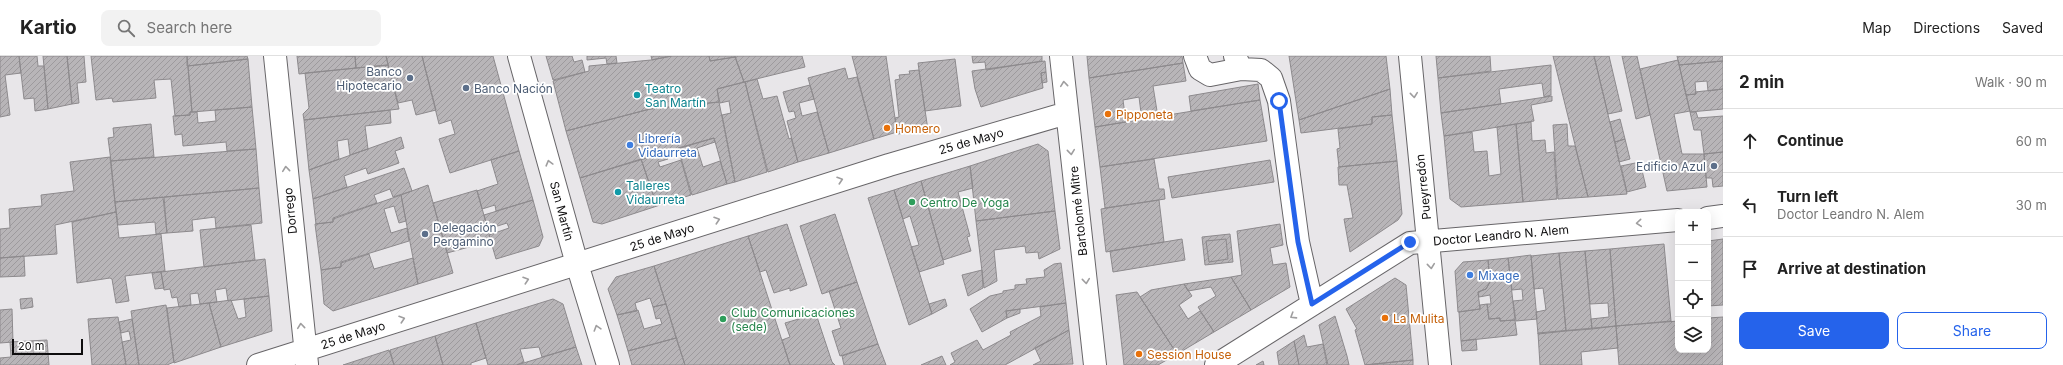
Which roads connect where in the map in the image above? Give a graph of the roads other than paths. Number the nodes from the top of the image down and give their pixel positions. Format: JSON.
{"nodes":[{"id":1,"x":275,"y":56,"type":"edge"},
{"id":2,"x":519,"y":56,"type":"edge"},
{"id":3,"x":1060,"y":56,"type":"edge"},
{"id":4,"x":1195,"y":56,"type":"edge"},
{"id":5,"x":1410,"y":56,"type":"edge"},
{"id":6,"x":1238,"y":62,"type":"edge"},
{"id":7,"x":1067,"y":113,"type":"junction"},
{"id":8,"x":1723,"y":216,"type":"edge"},
{"id":9,"x":1711,"y":218,"type":"edge"},
{"id":10,"x":1675,"y":220,"type":"edge"},
{"id":11,"x":1428,"y":241,"type":"junction"},
{"id":12,"x":577,"y":264,"type":"junction"},
{"id":13,"x":1312,"y":304,"type":"junction"},
{"id":14,"x":305,"y":358,"type":"edge"},
{"id":15,"x":258,"y":365,"type":"edge"},
{"id":16,"x":608,"y":365,"type":"edge"},
{"id":17,"x":1095,"y":365,"type":"edge"},
{"id":18,"x":1216,"y":365,"type":"edge"},
{"id":19,"x":1440,"y":365,"type":"edge"}],
"edges":[{"from":14,"to":1,"type":"street","name":"Dorrego","one_way":true},
{"from":12,"to":2,"type":"street","name":"San Martín","one_way":true},
{"from":7,"to":3,"type":"street","name":"Bartolomé Mitre","one_way":true},
{"from":4,"to":6,"type":"street"},
{"from":5,"to":11,"type":"street","name":"Pueyrredón","one_way":true},
{"from":6,"to":13,"type":"street"},
{"from":12,"to":7,"type":"street","name":"25 de Mayo","one_way":true},
{"from":7,"to":17,"type":"street","name":"Bartolomé Mitre","one_way":true},
{"from":8,"to":9,"type":"street"},
{"from":10,"to":11,"type":"street","name":"Doctor Leandro N. Alem","one_way":true},
{"from":11,"to":13,"type":"street","name":"Doctor Leandro N. Alem"},
{"from":11,"to":19,"type":"street","name":"Pueyrredón","one_way":true},
{"from":14,"to":12,"type":"street","name":"25 de Mayo","one_way":true},
{"from":16,"to":12,"type":"street","name":"San Martín","one_way":true},
{"from":13,"to":18,"type":"street","name":"Doctor Leandro N. Alem","one_way":true},
{"from":14,"to":15,"type":"street","name":"25 de Mayo"}]}
